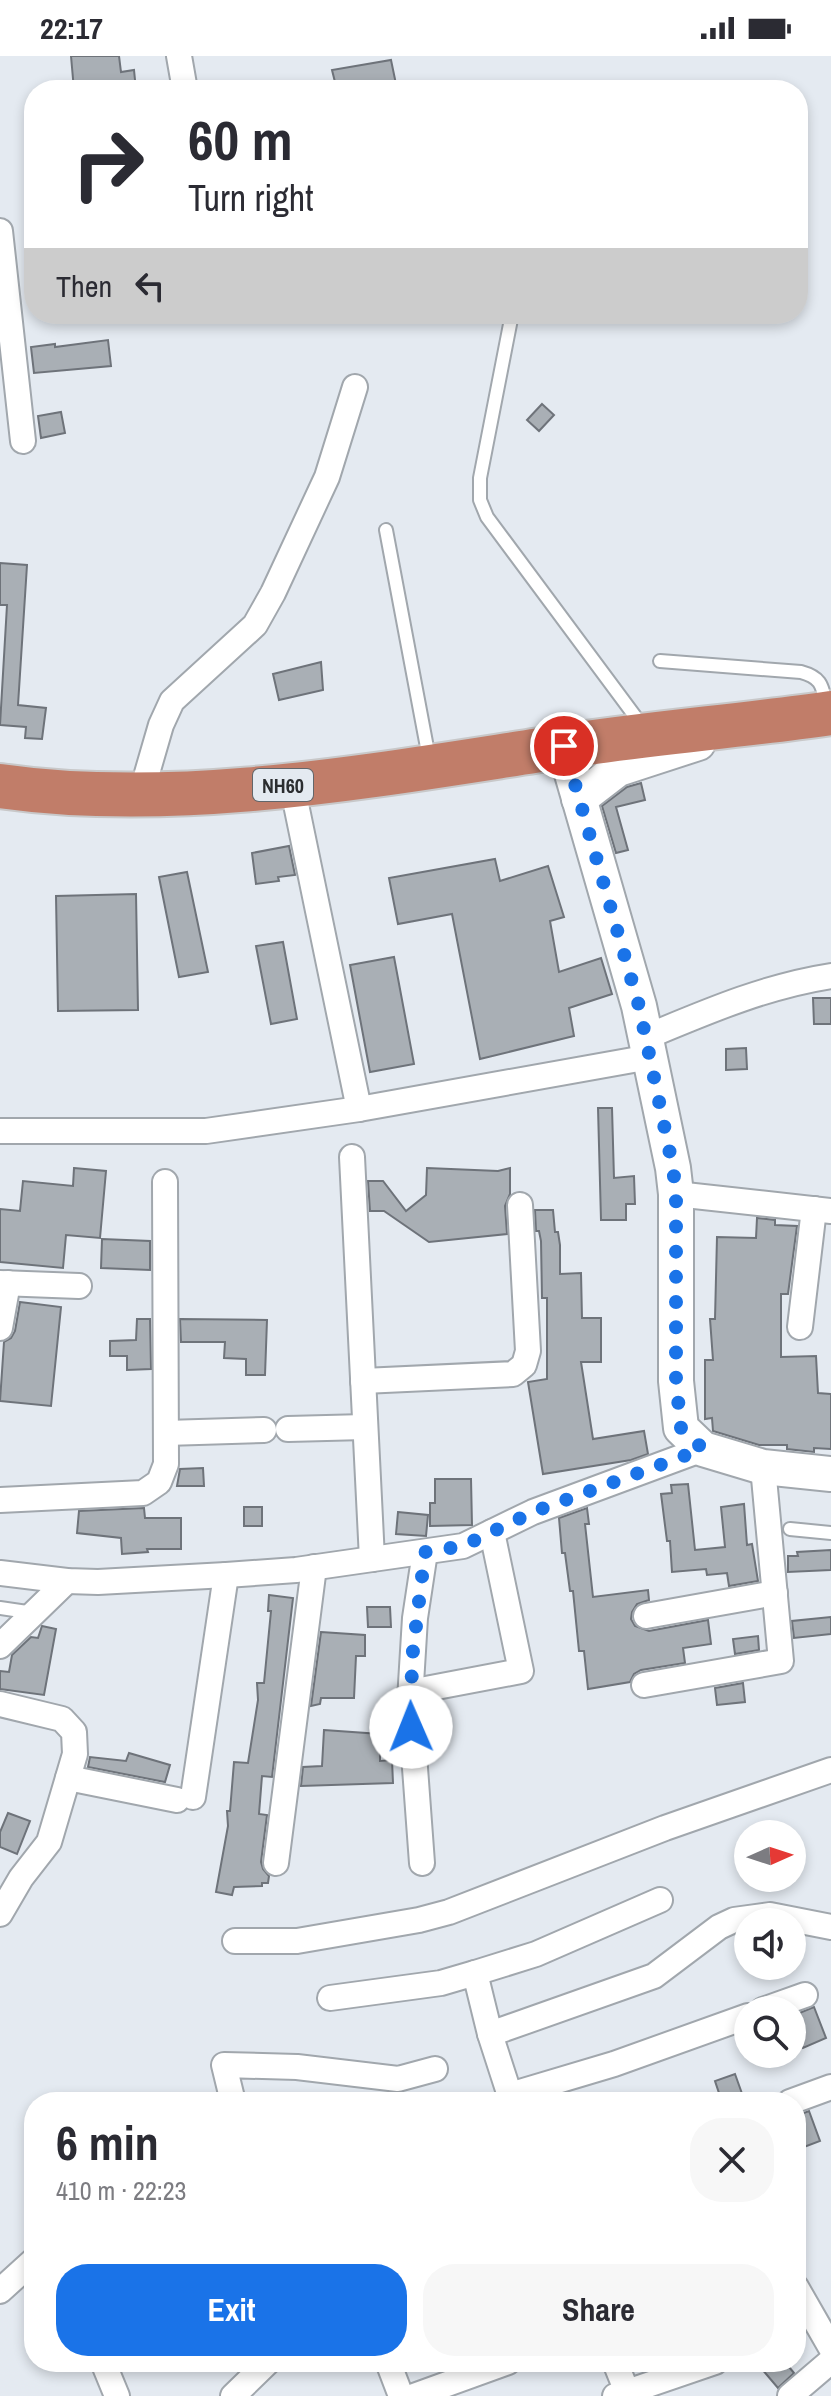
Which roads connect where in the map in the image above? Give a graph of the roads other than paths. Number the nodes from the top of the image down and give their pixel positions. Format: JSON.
{"nodes":[{"id":1,"x":179,"y":56,"type":"edge"},
{"id":2,"x":183,"y":80,"type":"edge"},
{"id":3,"x":0,"y":231,"type":"edge"},
{"id":4,"x":1,"y":256,"type":"edge"},
{"id":5,"x":510,"y":324,"type":"edge"},
{"id":6,"x":5,"y":329,"type":"edge"},
{"id":7,"x":355,"y":387,"type":"dead end"},
{"id":8,"x":23,"y":441,"type":"dead end"},
{"id":9,"x":386,"y":530,"type":"dead end"},
{"id":10,"x":660,"y":661,"type":"dead end"},
{"id":11,"x":830,"y":713,"type":"edge"},
{"id":12,"x":775,"y":721,"type":"junction"},
{"id":13,"x":650,"y":736,"type":"junction"},
{"id":14,"x":564,"y":746,"type":"junction"},
{"id":15,"x":431,"y":768,"type":"junction"},
{"id":16,"x":292,"y":785,"type":"junction"},
{"id":17,"x":0,"y":786,"type":"edge"},
{"id":18,"x":141,"y":794,"type":"junction"},
{"id":19,"x":579,"y":799,"type":"junction"},
{"id":20,"x":831,"y":976,"type":"edge"},
{"id":21,"x":648,"y":1047,"type":"junction"},
{"id":22,"x":359,"y":1109,"type":"junction"},
{"id":23,"x":0,"y":1131,"type":"edge"},
{"id":24,"x":352,"y":1157,"type":"dead end"},
{"id":25,"x":165,"y":1182,"type":"dead end"},
{"id":26,"x":676,"y":1194,"type":"junction"},
{"id":27,"x":520,"y":1205,"type":"dead end"},
{"id":28,"x":822,"y":1210,"type":"edge"},
{"id":29,"x":4,"y":1283,"type":"edge"},
{"id":30,"x":79,"y":1286,"type":"dead end"},
{"id":31,"x":800,"y":1327,"type":"dead end"},
{"id":32,"x":0,"y":1328,"type":"edge"},
{"id":33,"x":363,"y":1381,"type":"junction"},
{"id":34,"x":365,"y":1427,"type":"junction"},
{"id":35,"x":166,"y":1433,"type":"junction"},
{"id":36,"x":703,"y":1449,"type":"junction"},
{"id":37,"x":763,"y":1467,"type":"junction"},
{"id":38,"x":831,"y":1474,"type":"edge"},
{"id":39,"x":0,"y":1500,"type":"edge"},
{"id":40,"x":790,"y":1529,"type":"dead end"},
{"id":41,"x":492,"y":1532,"type":"junction"},
{"id":42,"x":831,"y":1533,"type":"edge"},
{"id":43,"x":425,"y":1552,"type":"junction"},
{"id":44,"x":372,"y":1559,"type":"junction"},
{"id":45,"x":314,"y":1567,"type":"junction"},
{"id":46,"x":0,"y":1573,"type":"edge"},
{"id":47,"x":226,"y":1575,"type":"junction"},
{"id":48,"x":67,"y":1581,"type":"junction"},
{"id":49,"x":775,"y":1593,"type":"junction"},
{"id":50,"x":0,"y":1608,"type":"edge"},
{"id":51,"x":34,"y":1613,"type":"junction"},
{"id":52,"x":646,"y":1616,"type":"dead end"},
{"id":53,"x":0,"y":1646,"type":"edge"},
{"id":54,"x":644,"y":1685,"type":"dead end"},
{"id":55,"x":410,"y":1692,"type":"junction"},
{"id":56,"x":0,"y":1704,"type":"edge"},
{"id":57,"x":831,"y":1770,"type":"edge"},
{"id":58,"x":68,"y":1778,"type":"junction"},
{"id":59,"x":276,"y":1863,"type":"dead end"},
{"id":60,"x":422,"y":1863,"type":"dead end"},
{"id":61,"x":660,"y":1900,"type":"dead end"},
{"id":62,"x":0,"y":1914,"type":"edge"},
{"id":63,"x":831,"y":1927,"type":"edge"},
{"id":64,"x":235,"y":1941,"type":"dead end"},
{"id":65,"x":475,"y":1973,"type":"junction"},
{"id":66,"x":330,"y":1998,"type":"dead end"},
{"id":67,"x":734,"y":2021,"type":"edge"},
{"id":68,"x":490,"y":2034,"type":"junction"},
{"id":69,"x":435,"y":2069,"type":"dead end"},
{"id":70,"x":831,"y":2087,"type":"edge"},
{"id":71,"x":231,"y":2092,"type":"edge"},
{"id":72,"x":509,"y":2092,"type":"edge"},
{"id":73,"x":529,"y":2092,"type":"edge"},
{"id":74,"x":806,"y":2096,"type":"edge"},
{"id":75,"x":24,"y":2269,"type":"edge"},
{"id":76,"x":0,"y":2291,"type":"edge"},
{"id":77,"x":806,"y":2304,"type":"edge"},
{"id":78,"x":831,"y":2348,"type":"edge"},
{"id":79,"x":831,"y":2361,"type":"edge"},
{"id":80,"x":107,"y":2372,"type":"edge"},
{"id":81,"x":258,"y":2372,"type":"edge"},
{"id":82,"x":392,"y":2372,"type":"edge"},
{"id":83,"x":480,"y":2372,"type":"edge"},
{"id":84,"x":617,"y":2372,"type":"edge"},
{"id":85,"x":686,"y":2372,"type":"edge"},
{"id":86,"x":621,"y":2394,"type":"edge"},
{"id":87,"x":117,"y":2396,"type":"edge"},
{"id":88,"x":233,"y":2396,"type":"edge"},
{"id":89,"x":401,"y":2396,"type":"edge"},
{"id":90,"x":414,"y":2396,"type":"edge"},
{"id":91,"x":790,"y":2396,"type":"edge"}],
"edges":[{"from":1,"to":2,"type":"street"},
{"from":3,"to":4,"type":"street"},
{"from":4,"to":6,"type":"street"},
{"from":5,"to":13,"type":"lane"},
{"from":6,"to":8,"type":"street"},
{"from":7,"to":18,"type":"street"},
{"from":9,"to":15,"type":"lane"},
{"from":10,"to":11,"type":"lane"},
{"from":11,"to":12,"type":"highway","number":"NH60"},
{"from":12,"to":13,"type":"highway","number":"NH60"},
{"from":12,"to":19,"type":"street"},
{"from":13,"to":14,"type":"highway","number":"NH60"},
{"from":14,"to":15,"type":"highway","number":"NH60"},
{"from":14,"to":19,"type":"street"},
{"from":15,"to":16,"type":"highway","number":"NH60"},
{"from":16,"to":18,"type":"highway","number":"NH60"},
{"from":16,"to":22,"type":"street"},
{"from":17,"to":18,"type":"highway","number":"NH60"},
{"from":19,"to":21,"type":"street"},
{"from":20,"to":21,"type":"street"},
{"from":21,"to":22,"type":"street"},
{"from":21,"to":26,"type":"street"},
{"from":22,"to":23,"type":"street"},
{"from":24,"to":33,"type":"street"},
{"from":25,"to":35,"type":"street"},
{"from":26,"to":28,"type":"street"},
{"from":26,"to":36,"type":"street"},
{"from":27,"to":33,"type":"street"},
{"from":28,"to":31,"type":"street"},
{"from":29,"to":30,"type":"street"},
{"from":29,"to":32,"type":"street"},
{"from":33,"to":34,"type":"street"},
{"from":34,"to":35,"type":"street"},
{"from":34,"to":44,"type":"street"},
{"from":35,"to":39,"type":"street"},
{"from":36,"to":37,"type":"street"},
{"from":36,"to":41,"type":"street"},
{"from":37,"to":38,"type":"street"},
{"from":37,"to":49,"type":"street"},
{"from":40,"to":42,"type":"lane"},
{"from":41,"to":43,"type":"street"},
{"from":41,"to":55,"type":"street"},
{"from":43,"to":44,"type":"street"},
{"from":43,"to":55,"type":"street"},
{"from":44,"to":45,"type":"street"},
{"from":45,"to":47,"type":"street"},
{"from":45,"to":59,"type":"street"},
{"from":46,"to":48,"type":"street"},
{"from":47,"to":48,"type":"street"},
{"from":47,"to":58,"type":"street"},
{"from":48,"to":51,"type":"street"},
{"from":49,"to":52,"type":"street"},
{"from":49,"to":54,"type":"street"},
{"from":50,"to":51,"type":"lane"},
{"from":51,"to":53,"type":"street"},
{"from":55,"to":60,"type":"street"},
{"from":56,"to":58,"type":"street"},
{"from":57,"to":64,"type":"street"},
{"from":58,"to":62,"type":"street"},
{"from":61,"to":65,"type":"street"},
{"from":63,"to":68,"type":"street"},
{"from":65,"to":66,"type":"street"},
{"from":65,"to":68,"type":"street"},
{"from":67,"to":73,"type":"street"},
{"from":68,"to":72,"type":"street"},
{"from":69,"to":71,"type":"street"},
{"from":70,"to":74,"type":"street"},
{"from":75,"to":76,"type":"street"},
{"from":77,"to":78,"type":"street"},
{"from":79,"to":91,"type":"street"},
{"from":80,"to":87,"type":"street"},
{"from":81,"to":88,"type":"street"},
{"from":82,"to":89,"type":"street"},
{"from":83,"to":90,"type":"street"},
{"from":84,"to":86,"type":"street"},
{"from":85,"to":86,"type":"street"}]}
